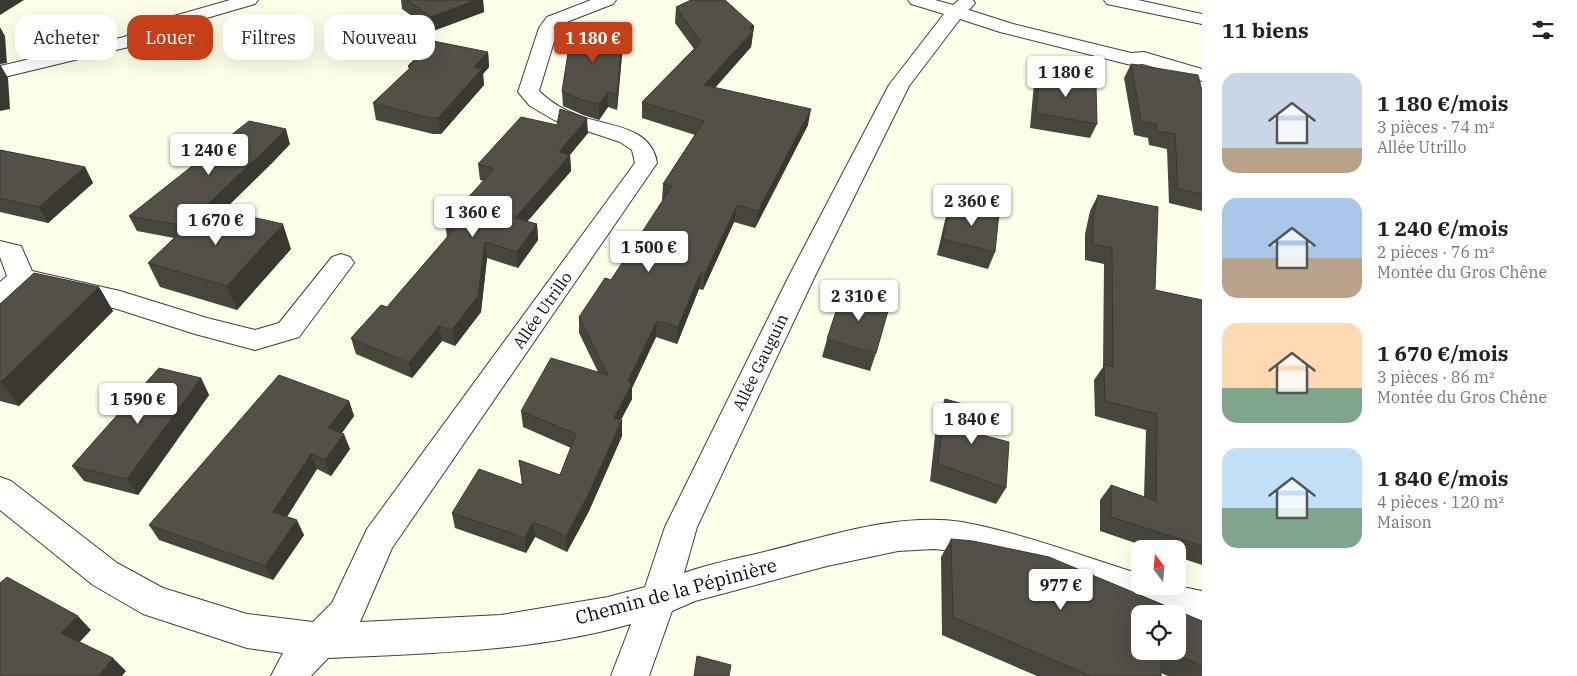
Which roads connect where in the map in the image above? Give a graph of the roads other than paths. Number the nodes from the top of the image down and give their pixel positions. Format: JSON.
{"nodes":[{"id":1,"x":249,"y":0,"type":"edge"},
{"id":2,"x":607,"y":0,"type":"edge"},
{"id":3,"x":917,"y":0,"type":"edge"},
{"id":4,"x":1113,"y":0,"type":"edge"},
{"id":5,"x":220,"y":4,"type":"edge"},
{"id":6,"x":960,"y":5,"type":"edge"},
{"id":7,"x":1202,"y":19,"type":"edge"},
{"id":8,"x":0,"y":72,"type":"edge"},
{"id":9,"x":1202,"y":75,"type":"edge"},
{"id":10,"x":0,"y":249,"type":"edge"},
{"id":11,"x":341,"y":263,"type":"dead end"},
{"id":12,"x":21,"y":278,"type":"junction"},
{"id":13,"x":0,"y":296,"type":"edge"},
{"id":14,"x":0,"y":491,"type":"edge"},
{"id":15,"x":658,"y":600,"type":"junction"},
{"id":16,"x":1202,"y":608,"type":"edge"},
{"id":17,"x":321,"y":641,"type":"junction"},
{"id":18,"x":290,"y":676,"type":"edge"},
{"id":19,"x":630,"y":676,"type":"edge"}],
"edges":[{"from":1,"to":5,"type":"street"},
{"from":2,"to":17,"type":"street","name":"Allée Utrillo"},
{"from":3,"to":6,"type":"street"},
{"from":4,"to":7,"type":"street"},
{"from":5,"to":8,"type":"street"},
{"from":6,"to":9,"type":"street"},
{"from":6,"to":15,"type":"street","name":"Allée Gauguin"},
{"from":10,"to":12,"type":"street"},
{"from":11,"to":12,"type":"street"},
{"from":12,"to":13,"type":"street"},
{"from":14,"to":17,"type":"street","name":"Chemin de la Pépinière"},
{"from":15,"to":16,"type":"street","name":"Chemin de la Pépinière"},
{"from":15,"to":17,"type":"street","name":"Chemin de la Pépinière"},
{"from":15,"to":19,"type":"street","name":"Allée Gauguin"},
{"from":17,"to":18,"type":"street"}]}
